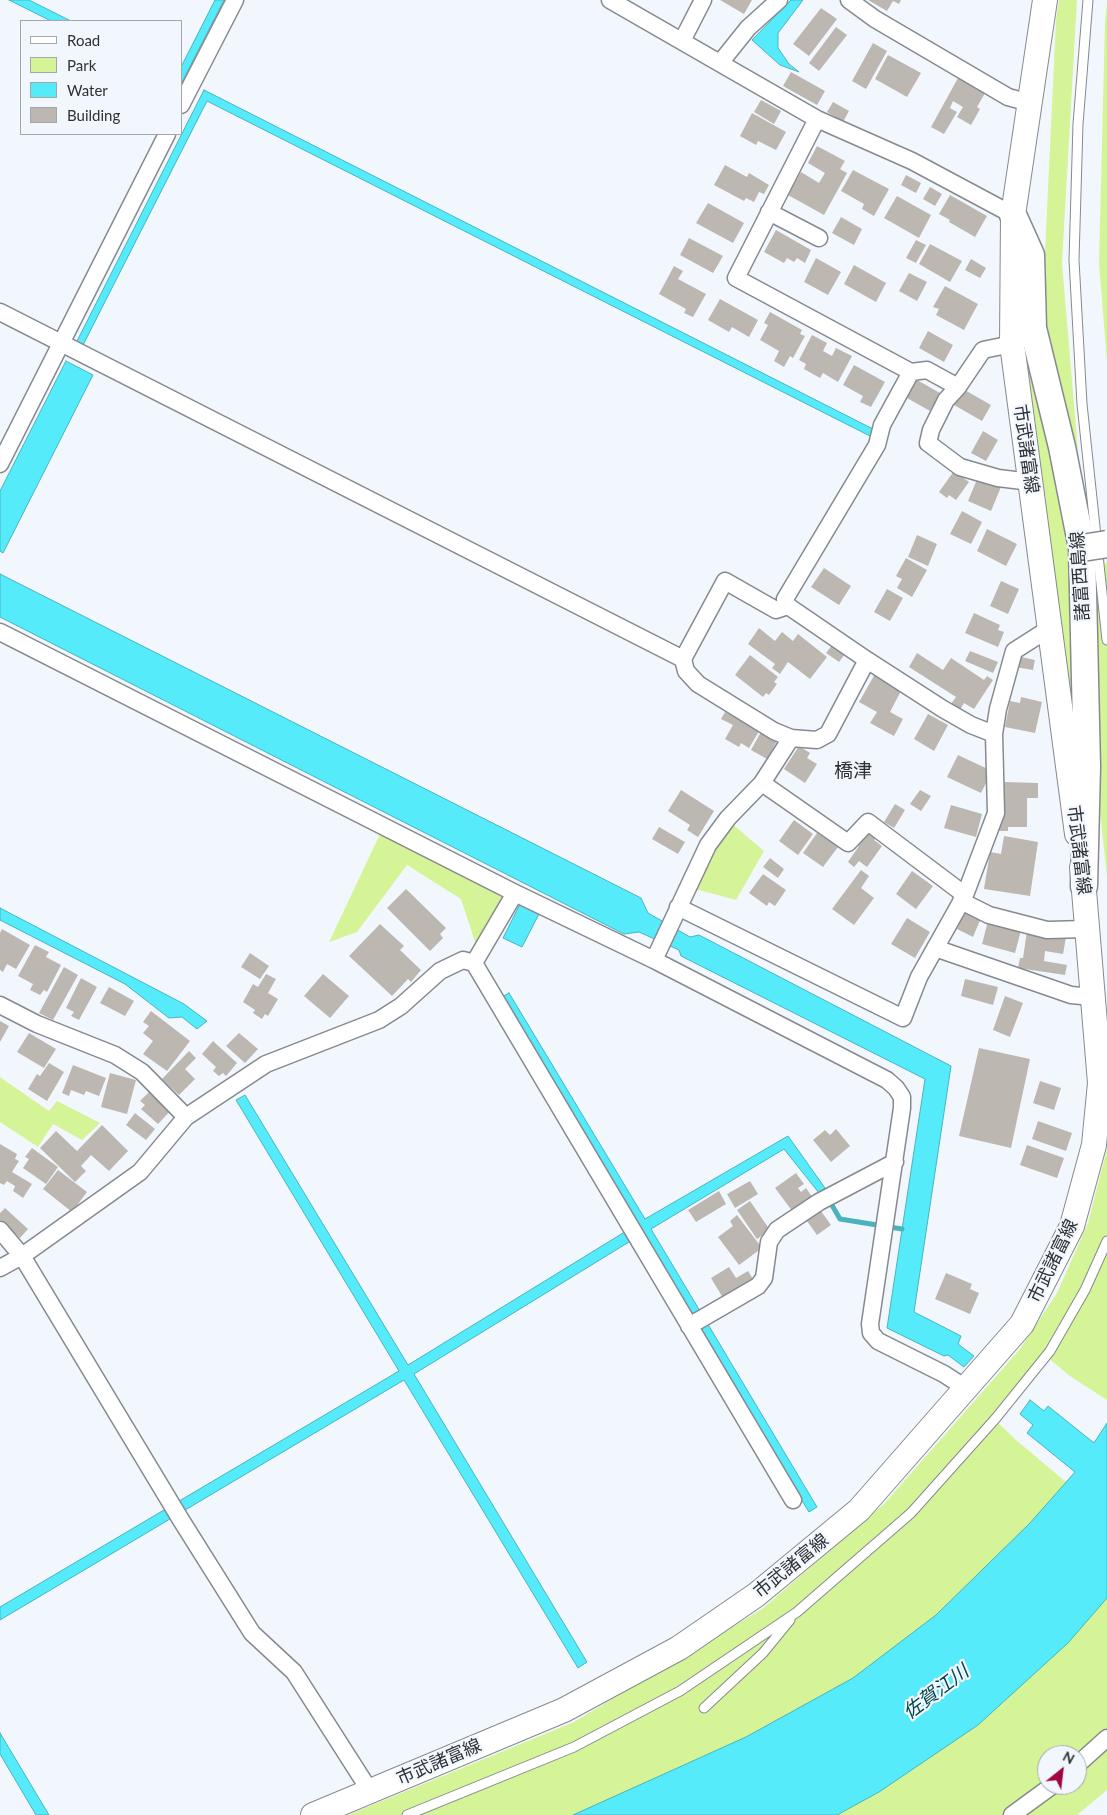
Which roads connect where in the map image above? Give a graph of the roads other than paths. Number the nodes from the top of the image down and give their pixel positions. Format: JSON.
{"nodes":[{"id":1,"x":235,"y":0,"type":"edge"},
{"id":2,"x":610,"y":0,"type":"edge"},
{"id":3,"x":703,"y":0,"type":"edge"},
{"id":4,"x":780,"y":0,"type":"edge"},
{"id":5,"x":849,"y":0,"type":"edge"},
{"id":6,"x":1044,"y":0,"type":"edge"},
{"id":7,"x":1088,"y":0,"type":"edge"},
{"id":8,"x":682,"y":41,"type":"junction"},
{"id":9,"x":720,"y":62,"type":"junction"},
{"id":10,"x":1030,"y":102,"type":"junction"},
{"id":11,"x":182,"y":103,"type":"edge"},
{"id":12,"x":817,"y":119,"type":"junction"},
{"id":13,"x":166,"y":135,"type":"edge"},
{"id":14,"x":769,"y":212,"type":"junction"},
{"id":15,"x":1014,"y":215,"type":"junction"},
{"id":16,"x":818,"y":238,"type":"dead end"},
{"id":17,"x":0,"y":312,"type":"edge"},
{"id":18,"x":60,"y":342,"type":"junction"},
{"id":19,"x":1012,"y":344,"type":"junction"},
{"id":20,"x":911,"y":372,"type":"junction"},
{"id":21,"x":958,"y":387,"type":"junction"},
{"id":22,"x":0,"y":464,"type":"edge"},
{"id":23,"x":1031,"y":482,"type":"junction"},
{"id":24,"x":1095,"y":546,"type":"edge"},
{"id":25,"x":788,"y":606,"type":"junction"},
{"id":26,"x":1050,"y":628,"type":"junction"},
{"id":27,"x":0,"y":632,"type":"edge"},
{"id":28,"x":1107,"y":640,"type":"edge"},
{"id":29,"x":683,"y":659,"type":"junction"},
{"id":30,"x":867,"y":660,"type":"junction"},
{"id":31,"x":994,"y":734,"type":"junction"},
{"id":32,"x":791,"y":738,"type":"junction"},
{"id":33,"x":762,"y":783,"type":"junction"},
{"id":34,"x":1084,"y":886,"type":"junction"},
{"id":35,"x":515,"y":893,"type":"junction"},
{"id":36,"x":963,"y":898,"type":"junction"},
{"id":37,"x":677,"y":910,"type":"junction"},
{"id":38,"x":1087,"y":929,"type":"junction"},
{"id":39,"x":935,"y":948,"type":"junction"},
{"id":40,"x":657,"y":955,"type":"junction"},
{"id":41,"x":474,"y":962,"type":"junction"},
{"id":42,"x":1093,"y":997,"type":"junction"},
{"id":43,"x":0,"y":1006,"type":"edge"},
{"id":44,"x":186,"y":1117,"type":"junction"},
{"id":45,"x":895,"y":1162,"type":"junction"},
{"id":46,"x":0,"y":1230,"type":"edge"},
{"id":47,"x":1107,"y":1241,"type":"edge"},
{"id":48,"x":22,"y":1256,"type":"junction"},
{"id":49,"x":0,"y":1268,"type":"edge"},
{"id":50,"x":695,"y":1322,"type":"junction"},
{"id":51,"x":967,"y":1388,"type":"junction"},
{"id":52,"x":792,"y":1500,"type":"dead end"},
{"id":53,"x":797,"y":1612,"type":"junction"},
{"id":54,"x":704,"y":1708,"type":"dead end"},
{"id":55,"x":1107,"y":1738,"type":"edge"},
{"id":56,"x":1087,"y":1756,"type":"edge"},
{"id":57,"x":370,"y":1791,"type":"junction"},
{"id":58,"x":1039,"y":1795,"type":"edge"},
{"id":59,"x":313,"y":1815,"type":"edge"},
{"id":60,"x":407,"y":1815,"type":"edge"},
{"id":61,"x":1012,"y":1815,"type":"edge"}],
"edges":[{"from":1,"to":11,"type":"street"},
{"from":2,"to":8,"type":"street"},
{"from":3,"to":8,"type":"street"},
{"from":4,"to":9,"type":"street"},
{"from":5,"to":10,"type":"street"},
{"from":6,"to":10,"type":"main road","name":"市武諸富線"},
{"from":7,"to":24,"type":"lane"},
{"from":8,"to":9,"type":"street"},
{"from":9,"to":12,"type":"street"},
{"from":10,"to":15,"type":"main road","name":"市武諸富線"},
{"from":12,"to":14,"type":"street"},
{"from":12,"to":15,"type":"street"},
{"from":13,"to":18,"type":"street"},
{"from":14,"to":16,"type":"street"},
{"from":14,"to":20,"type":"street"},
{"from":15,"to":19,"type":"main road","name":"市武諸富線"},
{"from":15,"to":24,"type":"main road","name":"諸富西島線"},
{"from":17,"to":18,"type":"street"},
{"from":18,"to":22,"type":"street"},
{"from":18,"to":29,"type":"street"},
{"from":19,"to":21,"type":"street"},
{"from":19,"to":23,"type":"main road","name":"市武諸富線"},
{"from":20,"to":21,"type":"street"},
{"from":20,"to":25,"type":"street"},
{"from":21,"to":23,"type":"street"},
{"from":23,"to":26,"type":"main road","name":"市武諸富線"},
{"from":24,"to":28,"type":"lane"},
{"from":24,"to":34,"type":"main road","name":"諸富西島線"},
{"from":25,"to":29,"type":"street"},
{"from":25,"to":30,"type":"street"},
{"from":26,"to":31,"type":"street"},
{"from":26,"to":34,"type":"main road","name":"市武諸富線"},
{"from":27,"to":35,"type":"street"},
{"from":29,"to":32,"type":"street"},
{"from":30,"to":31,"type":"street"},
{"from":30,"to":32,"type":"street"},
{"from":31,"to":36,"type":"street"},
{"from":32,"to":33,"type":"street"},
{"from":33,"to":36,"type":"street"},
{"from":33,"to":37,"type":"street"},
{"from":34,"to":38,"type":"main road","name":"市武諸富線"},
{"from":35,"to":40,"type":"street"},
{"from":35,"to":41,"type":"street"},
{"from":36,"to":38,"type":"street"},
{"from":36,"to":39,"type":"street"},
{"from":37,"to":39,"type":"street"},
{"from":37,"to":40,"type":"street"},
{"from":38,"to":42,"type":"main road","name":"市武諸富線"},
{"from":39,"to":42,"type":"street"},
{"from":40,"to":45,"type":"street"},
{"from":41,"to":44,"type":"street"},
{"from":41,"to":50,"type":"street"},
{"from":42,"to":51,"type":"main road","name":"市武諸富線"},
{"from":43,"to":44,"type":"street"},
{"from":44,"to":48,"type":"street"},
{"from":45,"to":50,"type":"street"},
{"from":45,"to":51,"type":"street"},
{"from":46,"to":48,"type":"street"},
{"from":47,"to":53,"type":"lane"},
{"from":48,"to":49,"type":"street"},
{"from":48,"to":57,"type":"street"},
{"from":50,"to":52,"type":"street"},
{"from":51,"to":57,"type":"main road","name":"市武諸富線"},
{"from":53,"to":54,"type":"lane"},
{"from":53,"to":60,"type":"lane"},
{"from":55,"to":56,"type":"street"},
{"from":57,"to":59,"type":"main road","name":"市武諸富線"},
{"from":58,"to":61,"type":"street"}]}
